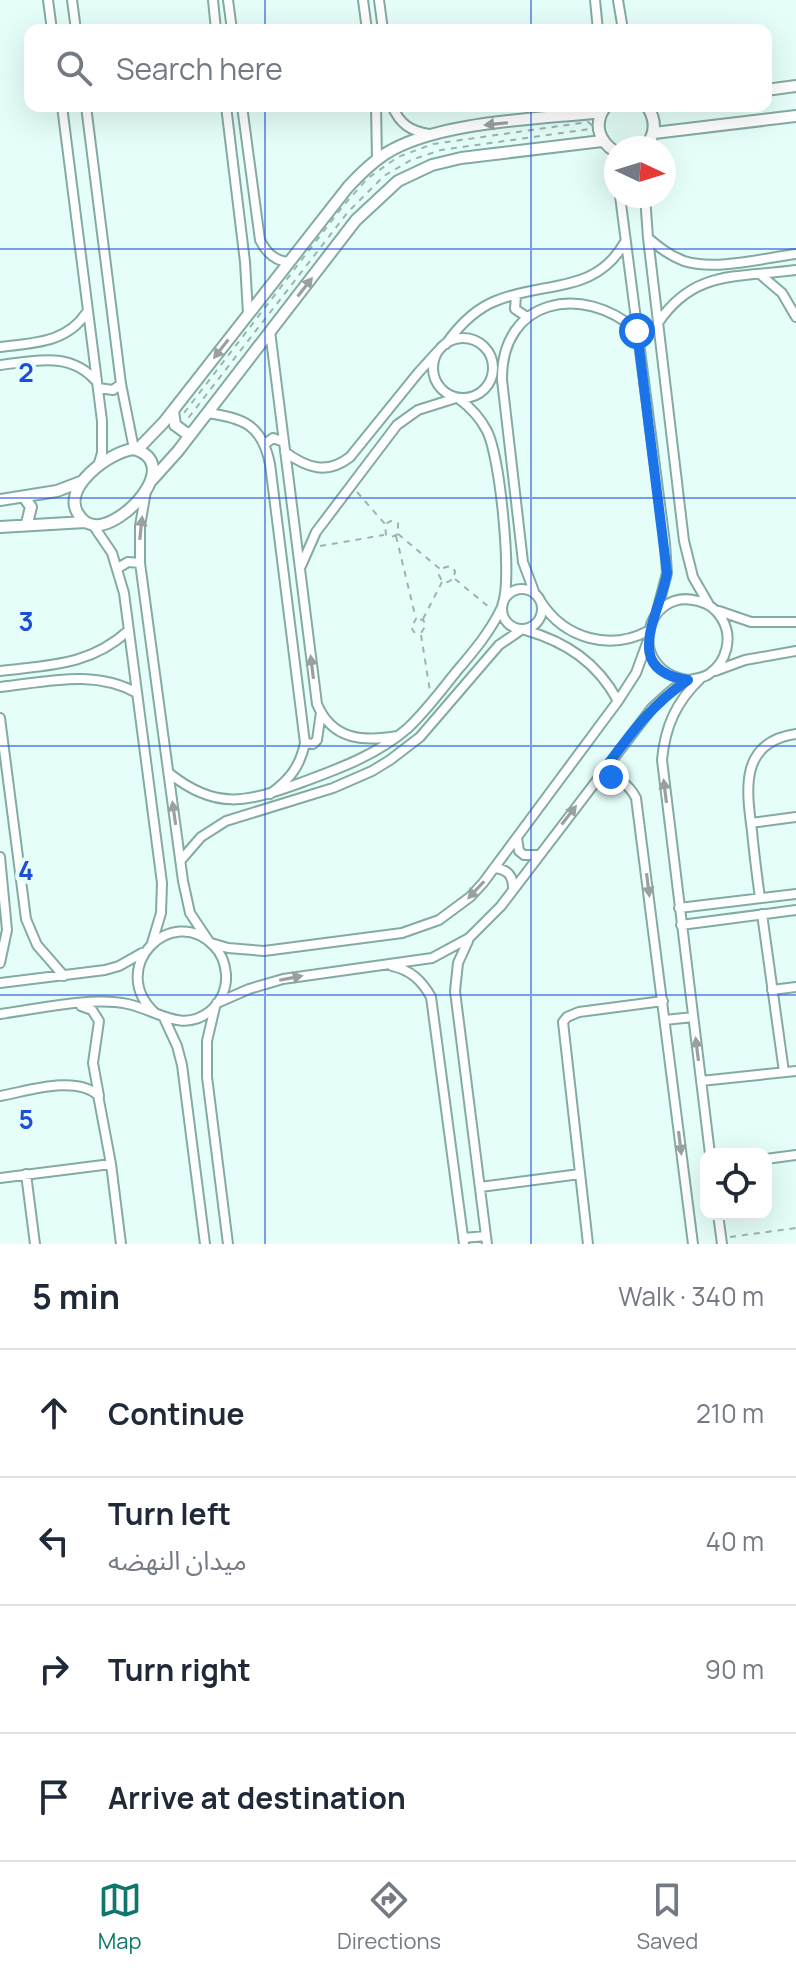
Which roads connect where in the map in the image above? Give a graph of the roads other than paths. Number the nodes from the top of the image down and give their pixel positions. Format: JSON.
{"nodes":[{"id":1,"x":48,"y":0,"type":"edge"},
{"id":2,"x":72,"y":0,"type":"edge"},
{"id":3,"x":213,"y":0,"type":"edge"},
{"id":4,"x":228,"y":0,"type":"edge"},
{"id":5,"x":363,"y":0,"type":"edge"},
{"id":6,"x":379,"y":0,"type":"edge"},
{"id":7,"x":595,"y":0,"type":"edge"},
{"id":8,"x":620,"y":2,"type":"edge"},
{"id":9,"x":51,"y":24,"type":"edge"},
{"id":10,"x":75,"y":24,"type":"edge"},
{"id":11,"x":215,"y":24,"type":"edge"},
{"id":12,"x":231,"y":24,"type":"edge"},
{"id":13,"x":366,"y":24,"type":"edge"},
{"id":14,"x":382,"y":24,"type":"edge"},
{"id":15,"x":597,"y":24,"type":"edge"},
{"id":16,"x":622,"y":24,"type":"edge"},
{"id":17,"x":796,"y":86,"type":"edge"},
{"id":18,"x":772,"y":89,"type":"edge"},
{"id":19,"x":63,"y":112,"type":"edge"},
{"id":20,"x":87,"y":112,"type":"edge"},
{"id":21,"x":227,"y":112,"type":"edge"},
{"id":22,"x":243,"y":112,"type":"edge"},
{"id":23,"x":376,"y":112,"type":"edge"},
{"id":24,"x":395,"y":112,"type":"edge"},
{"id":25,"x":582,"y":112,"type":"edge"},
{"id":26,"x":603,"y":112,"type":"edge"},
{"id":27,"x":650,"y":112,"type":"edge"},
{"id":28,"x":796,"y":116,"type":"edge"},
{"id":29,"x":654,"y":133,"type":"junction"},
{"id":30,"x":430,"y":135,"type":"junction"},
{"id":31,"x":652,"y":136,"type":"edge"},
{"id":32,"x":602,"y":141,"type":"joint"},
{"id":33,"x":377,"y":160,"type":"junction"},
{"id":34,"x":622,"y":208,"type":"edge"},
{"id":35,"x":646,"y":208,"type":"edge"},
{"id":36,"x":648,"y":238,"type":"junction"},
{"id":37,"x":260,"y":240,"type":"junction"},
{"id":38,"x":626,"y":242,"type":"junction"},
{"id":39,"x":243,"y":244,"type":"junction"},
{"id":40,"x":796,"y":254,"type":"edge"},
{"id":41,"x":289,"y":262,"type":"junction"},
{"id":42,"x":704,"y":265,"type":"junction"},
{"id":43,"x":796,"y":270,"type":"edge"},
{"id":44,"x":761,"y":275,"type":"junction"},
{"id":45,"x":706,"y":282,"type":"junction"},
{"id":46,"x":516,"y":295,"type":"junction"},
{"id":47,"x":88,"y":311,"type":"junction"},
{"id":48,"x":248,"y":314,"type":"junction"},
{"id":49,"x":527,"y":317,"type":"junction"},
{"id":50,"x":796,"y":317,"type":"edge"},
{"id":51,"x":658,"y":324,"type":"junction"},
{"id":52,"x":270,"y":331,"type":"junction"},
{"id":53,"x":637,"y":331,"type":"junction"},
{"id":54,"x":38,"y":342,"type":"junction"},
{"id":55,"x":446,"y":344,"type":"junction"},
{"id":56,"x":0,"y":347,"type":"edge"},
{"id":57,"x":438,"y":351,"type":"junction"},
{"id":58,"x":505,"y":355,"type":"junction"},
{"id":59,"x":41,"y":360,"type":"junction"},
{"id":60,"x":0,"y":365,"type":"edge"},
{"id":61,"x":493,"y":368,"type":"junction"},
{"id":62,"x":502,"y":380,"type":"junction"},
{"id":63,"x":121,"y":384,"type":"junction"},
{"id":64,"x":98,"y":385,"type":"junction"},
{"id":65,"x":457,"y":398,"type":"junction"},
{"id":66,"x":173,"y":411,"type":"junction"},
{"id":67,"x":207,"y":413,"type":"junction"},
{"id":68,"x":192,"y":433,"type":"junction"},
{"id":69,"x":284,"y":442,"type":"junction"},
{"id":70,"x":265,"y":444,"type":"junction"},
{"id":71,"x":136,"y":449,"type":"junction"},
{"id":72,"x":285,"y":452,"type":"junction"},
{"id":73,"x":98,"y":466,"type":"junction"},
{"id":74,"x":84,"y":480,"type":"junction"},
{"id":75,"x":149,"y":484,"type":"junction"},
{"id":76,"x":24,"y":497,"type":"junction"},
{"id":77,"x":0,"y":500,"type":"edge"},
{"id":78,"x":27,"y":523,"type":"junction"},
{"id":79,"x":89,"y":523,"type":"junction"},
{"id":80,"x":0,"y":527,"type":"edge"},
{"id":81,"x":684,"y":541,"type":"junction"},
{"id":82,"x":665,"y":543,"type":"junction"},
{"id":83,"x":140,"y":563,"type":"junction"},
{"id":84,"x":118,"y":568,"type":"junction"},
{"id":85,"x":300,"y":571,"type":"junction"},
{"id":86,"x":538,"y":597,"type":"junction"},
{"id":87,"x":501,"y":607,"type":"junction"},
{"id":88,"x":713,"y":608,"type":"junction"},
{"id":89,"x":656,"y":615,"type":"junction"},
{"id":90,"x":796,"y":622,"type":"edge"},
{"id":91,"x":522,"y":630,"type":"junction"},
{"id":92,"x":128,"y":631,"type":"junction"},
{"id":93,"x":648,"y":631,"type":"junction"},
{"id":94,"x":647,"y":643,"type":"junction"},
{"id":95,"x":796,"y":651,"type":"edge"},
{"id":96,"x":75,"y":662,"type":"junction"},
{"id":97,"x":0,"y":671,"type":"edge"},
{"id":98,"x":710,"y":673,"type":"junction"},
{"id":99,"x":75,"y":678,"type":"junction"},
{"id":100,"x":700,"y":679,"type":"junction"},
{"id":101,"x":688,"y":680,"type":"junction"},
{"id":102,"x":0,"y":687,"type":"edge"},
{"id":103,"x":137,"y":693,"type":"junction"},
{"id":104,"x":618,"y":701,"type":"junction"},
{"id":105,"x":321,"y":712,"type":"junction"},
{"id":106,"x":0,"y":718,"type":"edge"},
{"id":107,"x":796,"y":734,"type":"edge"},
{"id":108,"x":398,"y":736,"type":"junction"},
{"id":109,"x":305,"y":743,"type":"junction"},
{"id":110,"x":169,"y":773,"type":"junction"},
{"id":111,"x":600,"y":775,"type":"junction"},
{"id":112,"x":270,"y":794,"type":"junction"},
{"id":113,"x":238,"y":801,"type":"junction"},
{"id":114,"x":240,"y":816,"type":"junction"},
{"id":115,"x":796,"y":817,"type":"edge"},
{"id":116,"x":751,"y":823,"type":"junction"},
{"id":117,"x":517,"y":837,"type":"junction"},
{"id":118,"x":538,"y":855,"type":"junction"},
{"id":119,"x":0,"y":857,"type":"edge"},
{"id":120,"x":181,"y":862,"type":"junction"},
{"id":121,"x":161,"y":868,"type":"junction"},
{"id":122,"x":494,"y":868,"type":"junction"},
{"id":123,"x":1,"y":877,"type":"edge"},
{"id":124,"x":21,"y":889,"type":"junction"},
{"id":125,"x":513,"y":889,"type":"junction"},
{"id":126,"x":4,"y":892,"type":"junction"},
{"id":127,"x":796,"y":894,"type":"edge"},
{"id":128,"x":760,"y":898,"type":"junction"},
{"id":129,"x":679,"y":908,"type":"junction"},
{"id":130,"x":796,"y":910,"type":"edge"},
{"id":131,"x":762,"y":914,"type":"junction"},
{"id":132,"x":681,"y":925,"type":"junction"},
{"id":133,"x":469,"y":938,"type":"junction"},
{"id":134,"x":209,"y":942,"type":"junction"},
{"id":135,"x":149,"y":946,"type":"junction"},
{"id":136,"x":0,"y":963,"type":"edge"},
{"id":137,"x":387,"y":966,"type":"junction"},
{"id":138,"x":64,"y":976,"type":"junction"},
{"id":139,"x":0,"y":983,"type":"edge"},
{"id":140,"x":796,"y":987,"type":"edge"},
{"id":141,"x":772,"y":990,"type":"junction"},
{"id":142,"x":663,"y":1001,"type":"junction"},
{"id":143,"x":217,"y":1004,"type":"junction"},
{"id":144,"x":76,"y":1005,"type":"junction"},
{"id":145,"x":0,"y":1014,"type":"edge"},
{"id":146,"x":159,"y":1015,"type":"junction"},
{"id":147,"x":693,"y":1017,"type":"junction"},
{"id":148,"x":665,"y":1020,"type":"junction"},
{"id":149,"x":796,"y":1071,"type":"edge"},
{"id":150,"x":784,"y":1072,"type":"junction"},
{"id":151,"x":701,"y":1081,"type":"junction"},
{"id":152,"x":0,"y":1096,"type":"edge"},
{"id":153,"x":101,"y":1101,"type":"junction"},
{"id":154,"x":709,"y":1148,"type":"edge"},
{"id":155,"x":796,"y":1155,"type":"edge"},
{"id":156,"x":772,"y":1158,"type":"edge"},
{"id":157,"x":111,"y":1164,"type":"junction"},
{"id":158,"x":26,"y":1174,"type":"junction"},
{"id":159,"x":580,"y":1174,"type":"junction"},
{"id":160,"x":0,"y":1178,"type":"edge"},
{"id":161,"x":480,"y":1187,"type":"junction"},
{"id":162,"x":719,"y":1220,"type":"edge"},
{"id":163,"x":487,"y":1240,"type":"edge"},
{"id":164,"x":463,"y":1241,"type":"edge"},
{"id":165,"x":721,"y":1241,"type":"edge"},
{"id":166,"x":35,"y":1244,"type":"edge"},
{"id":167,"x":121,"y":1244,"type":"edge"},
{"id":168,"x":205,"y":1244,"type":"edge"},
{"id":169,"x":228,"y":1244,"type":"edge"},
{"id":170,"x":588,"y":1244,"type":"edge"},
{"id":171,"x":693,"y":1244,"type":"edge"}],
"edges":[{"from":1,"to":9,"type":"street"},
{"from":2,"to":10,"type":"street"},
{"from":3,"to":11,"type":"street"},
{"from":4,"to":12,"type":"street"},
{"from":5,"to":13,"type":"street"},
{"from":6,"to":14,"type":"street"},
{"from":7,"to":15,"type":"street"},
{"from":8,"to":16,"type":"street"},
{"from":17,"to":18,"type":"street"},
{"from":19,"to":47,"type":"street"},
{"from":20,"to":63,"type":"street"},
{"from":21,"to":39,"type":"street"},
{"from":22,"to":37,"type":"street"},
{"from":23,"to":33,"type":"street"},
{"from":24,"to":30,"type":"street"},
{"from":25,"to":30,"type":"street","one_way":true},
{"from":26,"to":32,"type":"street"},
{"from":27,"to":29,"type":"street"},
{"from":28,"to":29,"type":"street"},
{"from":29,"to":31,"type":"street"},
{"from":30,"to":33,"type":"street"},
{"from":52,"to":32,"type":"street","one_way":true},
{"from":33,"to":41,"type":"street"},
{"from":34,"to":38,"type":"street"},
{"from":35,"to":36,"type":"street"},
{"from":36,"to":42,"type":"street"},
{"from":36,"to":51,"type":"street"},
{"from":37,"to":39,"type":"street"},
{"from":37,"to":41,"type":"street"},
{"from":38,"to":46,"type":"street"},
{"from":38,"to":53,"type":"street"},
{"from":39,"to":48,"type":"street"},
{"from":40,"to":42,"type":"street"},
{"from":41,"to":48,"type":"street"},
{"from":42,"to":45,"type":"street"},
{"from":43,"to":44,"type":"street"},
{"from":44,"to":45,"type":"street"},
{"from":44,"to":50,"type":"street"},
{"from":45,"to":51,"type":"street"},
{"from":46,"to":49,"type":"street"},
{"from":46,"to":55,"type":"street"},
{"from":47,"to":54,"type":"street"},
{"from":47,"to":64,"type":"street"},
{"from":48,"to":66,"type":"street","one_way":true},
{"from":49,"to":53,"type":"street"},
{"from":49,"to":58,"type":"street"},
{"from":51,"to":81,"type":"street"},
{"from":52,"to":67,"type":"street"},
{"from":52,"to":69,"type":"street"},
{"from":53,"to":82,"type":"street"},
{"from":54,"to":56,"type":"street"},
{"from":54,"to":59,"type":"street"},
{"from":55,"to":57,"type":"street"},
{"from":55,"to":61,"type":"street"},
{"from":57,"to":65,"type":"street"},
{"from":57,"to":72,"type":"street"},
{"from":58,"to":61,"type":"street"},
{"from":58,"to":62,"type":"street"},
{"from":59,"to":60,"type":"street"},
{"from":59,"to":64,"type":"street"},
{"from":61,"to":62,"type":"street"},
{"from":61,"to":65,"type":"street"},
{"from":62,"to":86,"type":"street"},
{"from":63,"to":64,"type":"street"},
{"from":63,"to":71,"type":"street"},
{"from":64,"to":73,"type":"street"},
{"from":65,"to":85,"type":"street"},
{"from":65,"to":87,"type":"street"},
{"from":66,"to":68,"type":"street"},
{"from":66,"to":71,"type":"street"},
{"from":67,"to":68,"type":"street"},
{"from":67,"to":70,"type":"street"},
{"from":68,"to":75,"type":"street"},
{"from":69,"to":70,"type":"street"},
{"from":69,"to":72,"type":"street"},
{"from":70,"to":109,"type":"street"},
{"from":71,"to":73,"type":"street"},
{"from":71,"to":75,"type":"street"},
{"from":72,"to":85,"type":"street"},
{"from":73,"to":74,"type":"street"},
{"from":74,"to":76,"type":"street"},
{"from":74,"to":79,"type":"street"},
{"from":75,"to":79,"type":"street"},
{"from":83,"to":75,"type":"street","one_way":true},
{"from":76,"to":77,"type":"street"},
{"from":76,"to":78,"type":"street"},
{"from":78,"to":79,"type":"street"},
{"from":78,"to":80,"type":"street"},
{"from":79,"to":84,"type":"street"},
{"from":81,"to":82,"type":"street"},
{"from":81,"to":88,"type":"street"},
{"from":82,"to":89,"type":"street"},
{"from":83,"to":84,"type":"street"},
{"from":83,"to":110,"type":"street"},
{"from":84,"to":92,"type":"street"},
{"from":105,"to":85,"type":"street","one_way":true},
{"from":86,"to":87,"type":"street"},
{"from":86,"to":91,"type":"street"},
{"from":86,"to":93,"type":"street"},
{"from":87,"to":91,"type":"street"},
{"from":87,"to":108,"type":"street"},
{"from":88,"to":89,"type":"street"},
{"from":88,"to":90,"type":"street"},
{"from":88,"to":98,"type":"street"},
{"from":89,"to":93,"type":"street"},
{"from":91,"to":104,"type":"street"},
{"from":91,"to":114,"type":"street"},
{"from":92,"to":96,"type":"street"},
{"from":92,"to":103,"type":"street"},
{"from":93,"to":94,"type":"street"},
{"from":94,"to":101,"type":"street"},
{"from":94,"to":104,"type":"street"},
{"from":95,"to":98,"type":"street"},
{"from":96,"to":97,"type":"street"},
{"from":96,"to":99,"type":"street"},
{"from":98,"to":100,"type":"street"},
{"from":99,"to":102,"type":"street"},
{"from":99,"to":103,"type":"street"},
{"from":100,"to":101,"type":"street"},
{"from":129,"to":100,"type":"street","one_way":true},
{"from":101,"to":111,"type":"street"},
{"from":103,"to":121,"type":"street"},
{"from":104,"to":117,"type":"street"},
{"from":105,"to":108,"type":"street"},
{"from":105,"to":109,"type":"street"},
{"from":106,"to":124,"type":"street"},
{"from":107,"to":116,"type":"street"},
{"from":108,"to":112,"type":"street"},
{"from":109,"to":112,"type":"street"},
{"from":110,"to":113,"type":"street"},
{"from":120,"to":110,"type":"street","one_way":true},
{"from":118,"to":111,"type":"street","one_way":true},
{"from":111,"to":142,"type":"street","one_way":true},
{"from":112,"to":113,"type":"street"},
{"from":113,"to":114,"type":"street"},
{"from":114,"to":120,"type":"street"},
{"from":115,"to":116,"type":"street"},
{"from":116,"to":128,"type":"street"},
{"from":117,"to":118,"type":"street"},
{"from":117,"to":122,"type":"street"},
{"from":118,"to":125,"type":"street"},
{"from":119,"to":123,"type":"street"},
{"from":120,"to":121,"type":"street"},
{"from":120,"to":134,"type":"street"},
{"from":121,"to":135,"type":"street"},
{"from":122,"to":125,"type":"street"},
{"from":122,"to":134,"type":"street","one_way":true},
{"from":123,"to":126,"type":"street"},
{"from":124,"to":126,"type":"street"},
{"from":124,"to":138,"type":"street"},
{"from":125,"to":133,"type":"street"},
{"from":126,"to":136,"type":"street"},
{"from":127,"to":128,"type":"street"},
{"from":128,"to":129,"type":"street"},
{"from":129,"to":132,"type":"street"},
{"from":130,"to":131,"type":"street"},
{"from":131,"to":132,"type":"street"},
{"from":131,"to":141,"type":"street"},
{"from":132,"to":147,"type":"street"},
{"from":133,"to":137,"type":"street"},
{"from":133,"to":161,"type":"street"},
{"from":134,"to":135,"type":"street"},
{"from":134,"to":143,"type":"street"},
{"from":135,"to":138,"type":"street"},
{"from":135,"to":146,"type":"street"},
{"from":143,"to":137,"type":"street","one_way":true},
{"from":137,"to":164,"type":"street"},
{"from":138,"to":139,"type":"street"},
{"from":140,"to":141,"type":"street"},
{"from":141,"to":150,"type":"street"},
{"from":142,"to":148,"type":"street"},
{"from":142,"to":159,"type":"street"},
{"from":143,"to":146,"type":"street"},
{"from":143,"to":169,"type":"street"},
{"from":144,"to":145,"type":"street"},
{"from":144,"to":146,"type":"street"},
{"from":144,"to":153,"type":"street"},
{"from":146,"to":168,"type":"street"},
{"from":147,"to":148,"type":"street"},
{"from":151,"to":147,"type":"street","one_way":true},
{"from":148,"to":171,"type":"street","one_way":true},
{"from":149,"to":150,"type":"street"},
{"from":150,"to":151,"type":"street"},
{"from":151,"to":154,"type":"street"},
{"from":152,"to":153,"type":"street"},
{"from":153,"to":157,"type":"street"},
{"from":155,"to":156,"type":"street"},
{"from":157,"to":158,"type":"street"},
{"from":157,"to":167,"type":"street"},
{"from":158,"to":160,"type":"street"},
{"from":158,"to":166,"type":"street"},
{"from":159,"to":161,"type":"street"},
{"from":159,"to":170,"type":"street"},
{"from":161,"to":163,"type":"street"},
{"from":162,"to":165,"type":"street"},
{"from":163,"to":164,"type":"street"}]}
